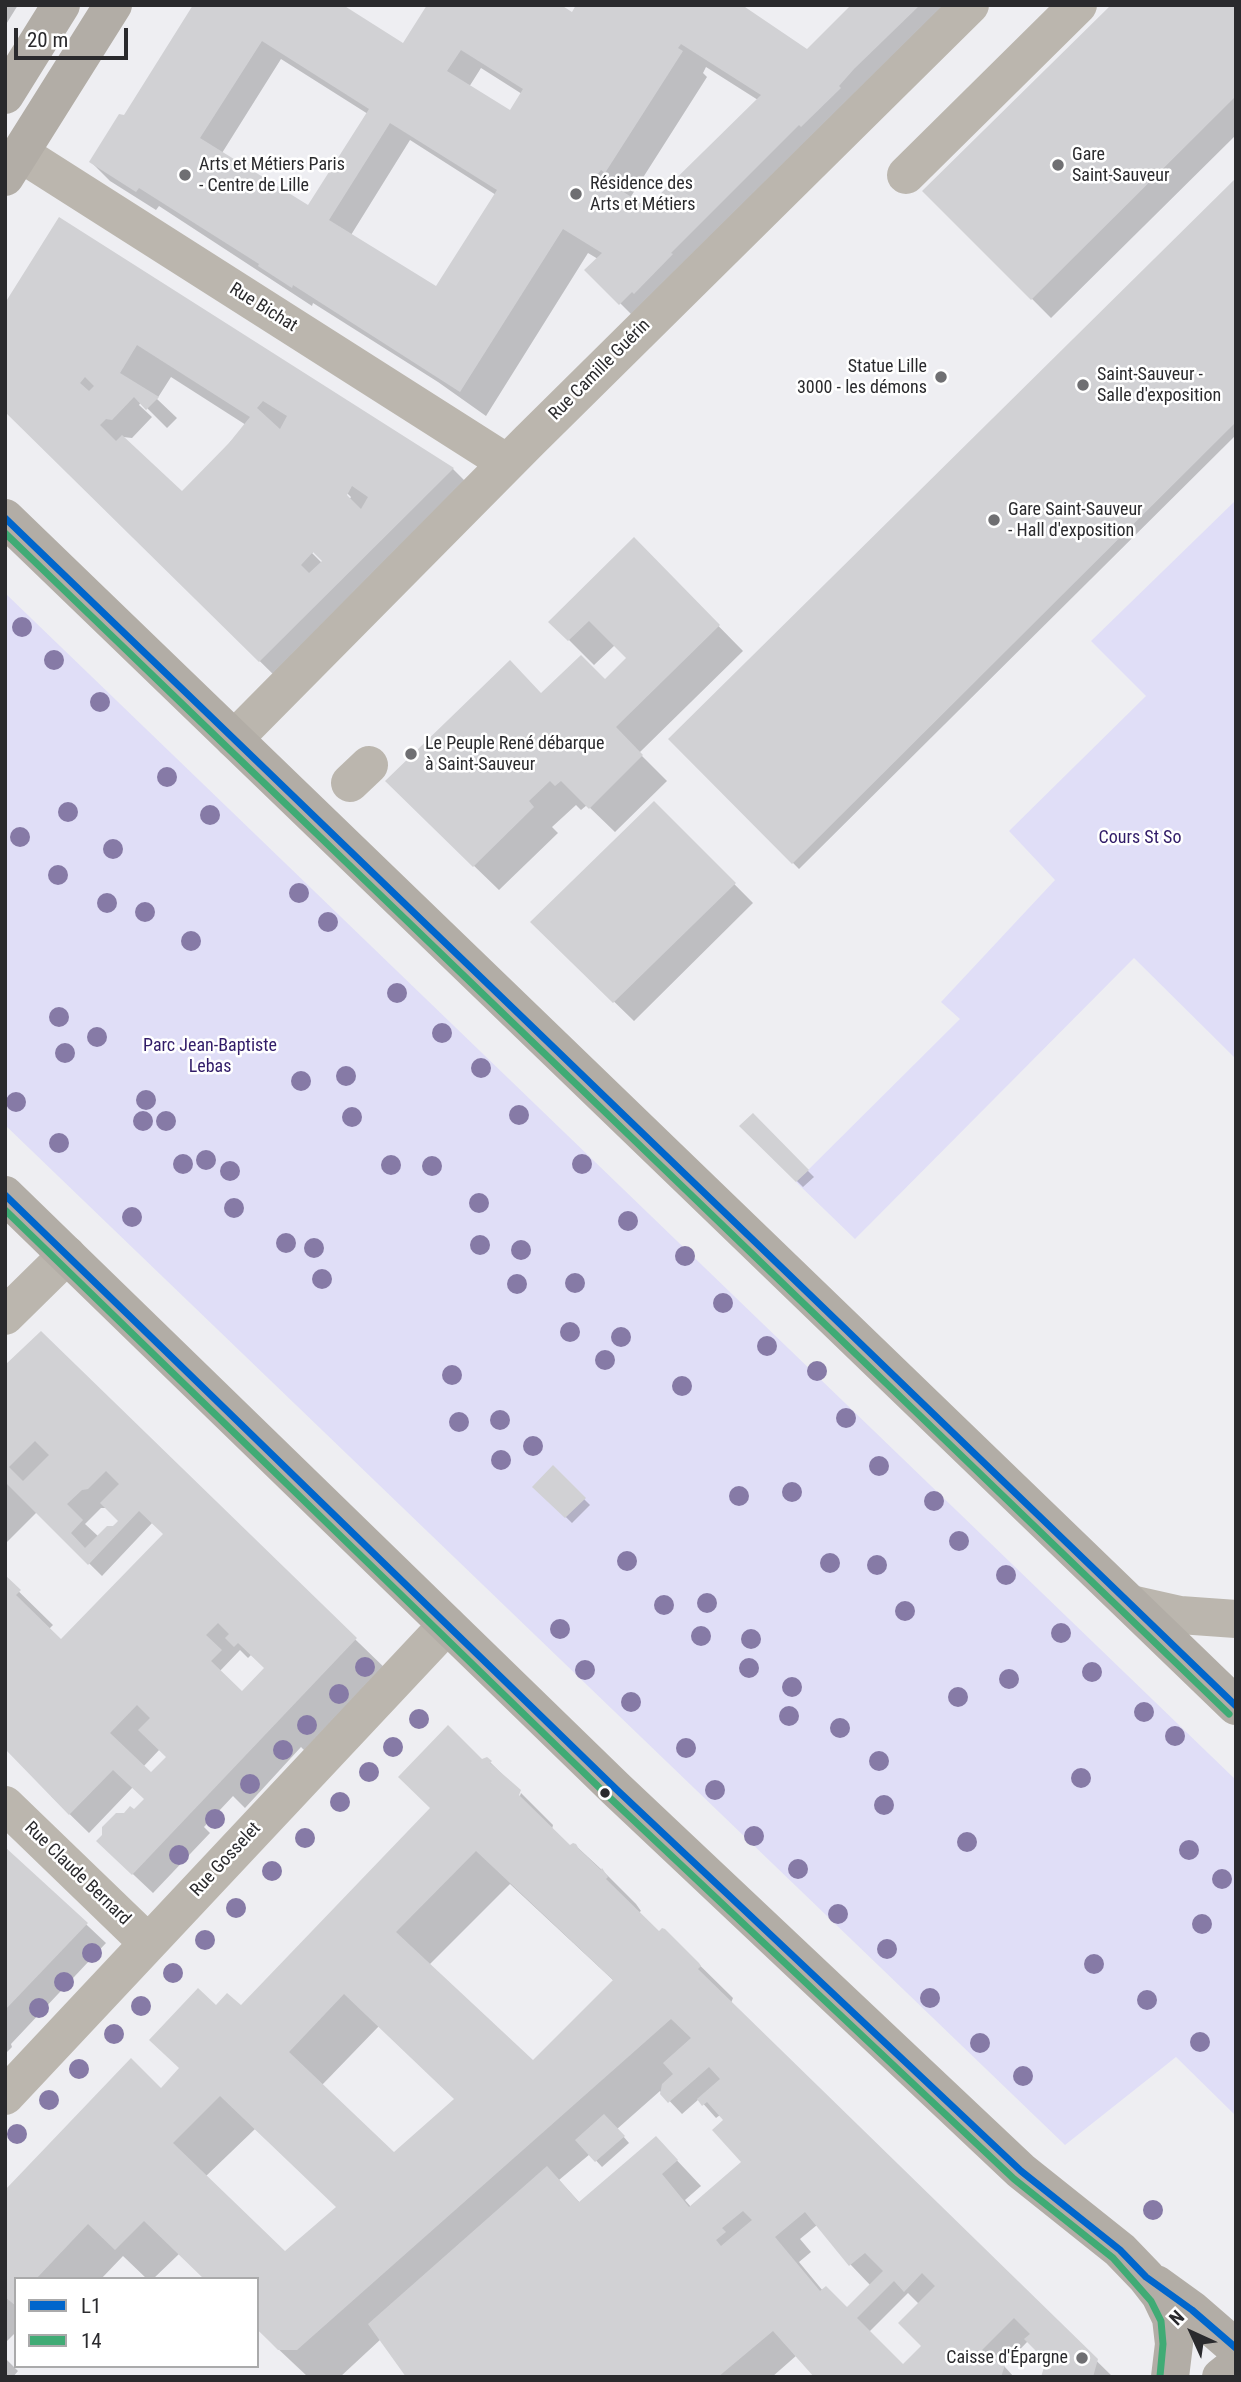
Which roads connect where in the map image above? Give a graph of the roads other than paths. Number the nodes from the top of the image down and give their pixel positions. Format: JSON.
{"nodes":[{"id":1,"x":61,"y":5,"type":"edge"},
{"id":2,"x":113,"y":5,"type":"edge"},
{"id":3,"x":970,"y":5,"type":"edge"},
{"id":4,"x":1078,"y":5,"type":"edge"},
{"id":5,"x":5,"y":95,"type":"edge"},
{"id":6,"x":13,"y":165,"type":"edge"},
{"id":7,"x":906,"y":175,"type":"dead end"},
{"id":8,"x":507,"y":463,"type":"junction"},
{"id":9,"x":5,"y":518,"type":"edge"},
{"id":10,"x":234,"y":740,"type":"junction"},
{"id":11,"x":5,"y":1195,"type":"edge"},
{"id":12,"x":67,"y":1255,"type":"junction"},
{"id":13,"x":5,"y":1316,"type":"edge"},
{"id":14,"x":1131,"y":1604,"type":"junction"},
{"id":15,"x":1236,"y":1619,"type":"edge"},
{"id":16,"x":447,"y":1625,"type":"junction"},
{"id":17,"x":1236,"y":1706,"type":"edge"},
{"id":18,"x":5,"y":1805,"type":"edge"},
{"id":19,"x":148,"y":1943,"type":"junction"},
{"id":20,"x":5,"y":2096,"type":"edge"},
{"id":21,"x":1146,"y":2277,"type":"junction"},
{"id":22,"x":1236,"y":2348,"type":"edge"},
{"id":23,"x":1236,"y":2365,"type":"edge"},
{"id":24,"x":1170,"y":2377,"type":"edge"},
{"id":25,"x":1221,"y":2377,"type":"edge"}],
"edges":[{"from":1,"to":5,"type":"main road"},
{"from":2,"to":6,"type":"main road"},
{"from":3,"to":8,"type":"street","name":"Rue Camille Guérin"},
{"from":4,"to":7,"type":"street"},
{"from":6,"to":8,"type":"street","name":"Rue Bichat"},
{"from":8,"to":10,"type":"street","name":"Rue Camille Guérin"},
{"from":9,"to":10,"type":"main road"},
{"from":10,"to":14,"type":"main road"},
{"from":11,"to":12,"type":"main road"},
{"from":12,"to":13,"type":"street"},
{"from":12,"to":16,"type":"main road"},
{"from":14,"to":15,"type":"street"},
{"from":14,"to":17,"type":"main road"},
{"from":16,"to":19,"type":"street","name":"Rue Gosselet"},
{"from":16,"to":21,"type":"main road"},
{"from":18,"to":19,"type":"street","name":"Rue Claude Bernard"},
{"from":19,"to":20,"type":"street","name":"Rue Gosselet"},
{"from":21,"to":22,"type":"main road"},
{"from":21,"to":24,"type":"main road"},
{"from":23,"to":25,"type":"main road"}]}
